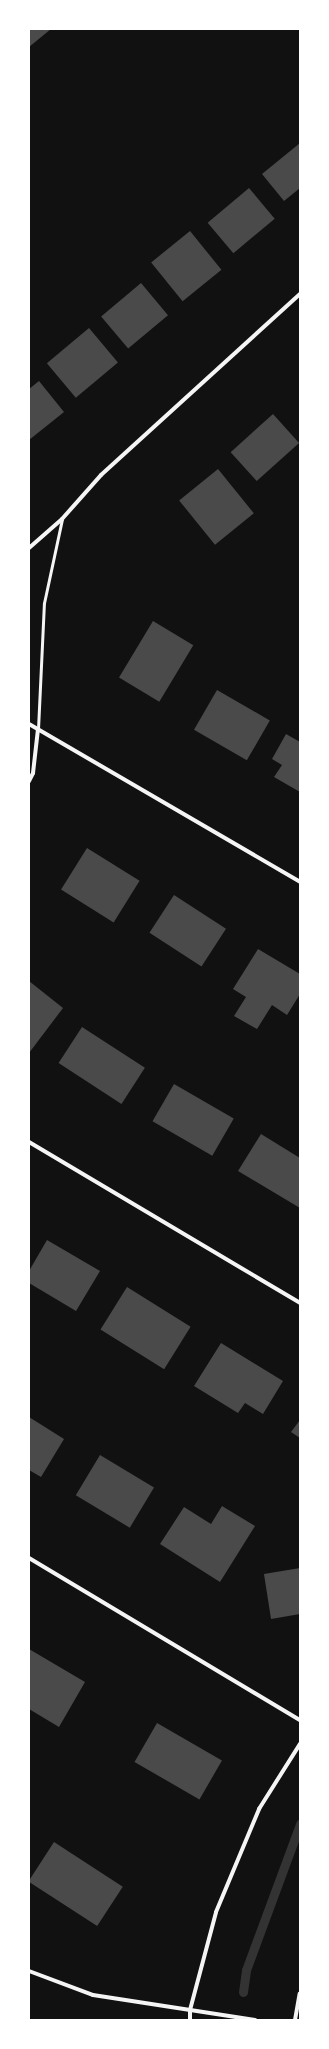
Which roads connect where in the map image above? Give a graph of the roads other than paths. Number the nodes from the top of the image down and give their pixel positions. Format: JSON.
{"nodes":[{"id":1,"x":300,"y":295,"type":"edge"},
{"id":2,"x":62,"y":519,"type":"junction"},
{"id":3,"x":29,"y":548,"type":"edge"},
{"id":4,"x":29,"y":724,"type":"edge"},
{"id":5,"x":38,"y":729,"type":"junction"},
{"id":6,"x":29,"y":781,"type":"edge"},
{"id":7,"x":300,"y":882,"type":"edge"},
{"id":8,"x":29,"y":1142,"type":"edge"},
{"id":9,"x":300,"y":1303,"type":"edge"},
{"id":10,"x":29,"y":1558,"type":"edge"},
{"id":11,"x":300,"y":1720,"type":"edge"},
{"id":12,"x":300,"y":1744,"type":"edge"},
{"id":13,"x":29,"y":1970,"type":"edge"},
{"id":14,"x":300,"y":1993,"type":"edge"},
{"id":15,"x":190,"y":2010,"type":"junction"},
{"id":16,"x":190,"y":2020,"type":"edge"},
{"id":17,"x":255,"y":2020,"type":"edge"},
{"id":18,"x":295,"y":2020,"type":"edge"}],
"edges":[{"from":1,"to":2,"type":"street"},
{"from":2,"to":3,"type":"street"},
{"from":2,"to":5,"type":"lane"},
{"from":4,"to":5,"type":"street"},
{"from":5,"to":6,"type":"street"},
{"from":5,"to":7,"type":"street"},
{"from":8,"to":9,"type":"street"},
{"from":10,"to":11,"type":"street"},
{"from":12,"to":15,"type":"street"},
{"from":13,"to":15,"type":"street"},
{"from":14,"to":18,"type":"street"},
{"from":15,"to":16,"type":"street"},
{"from":15,"to":17,"type":"street"}]}
